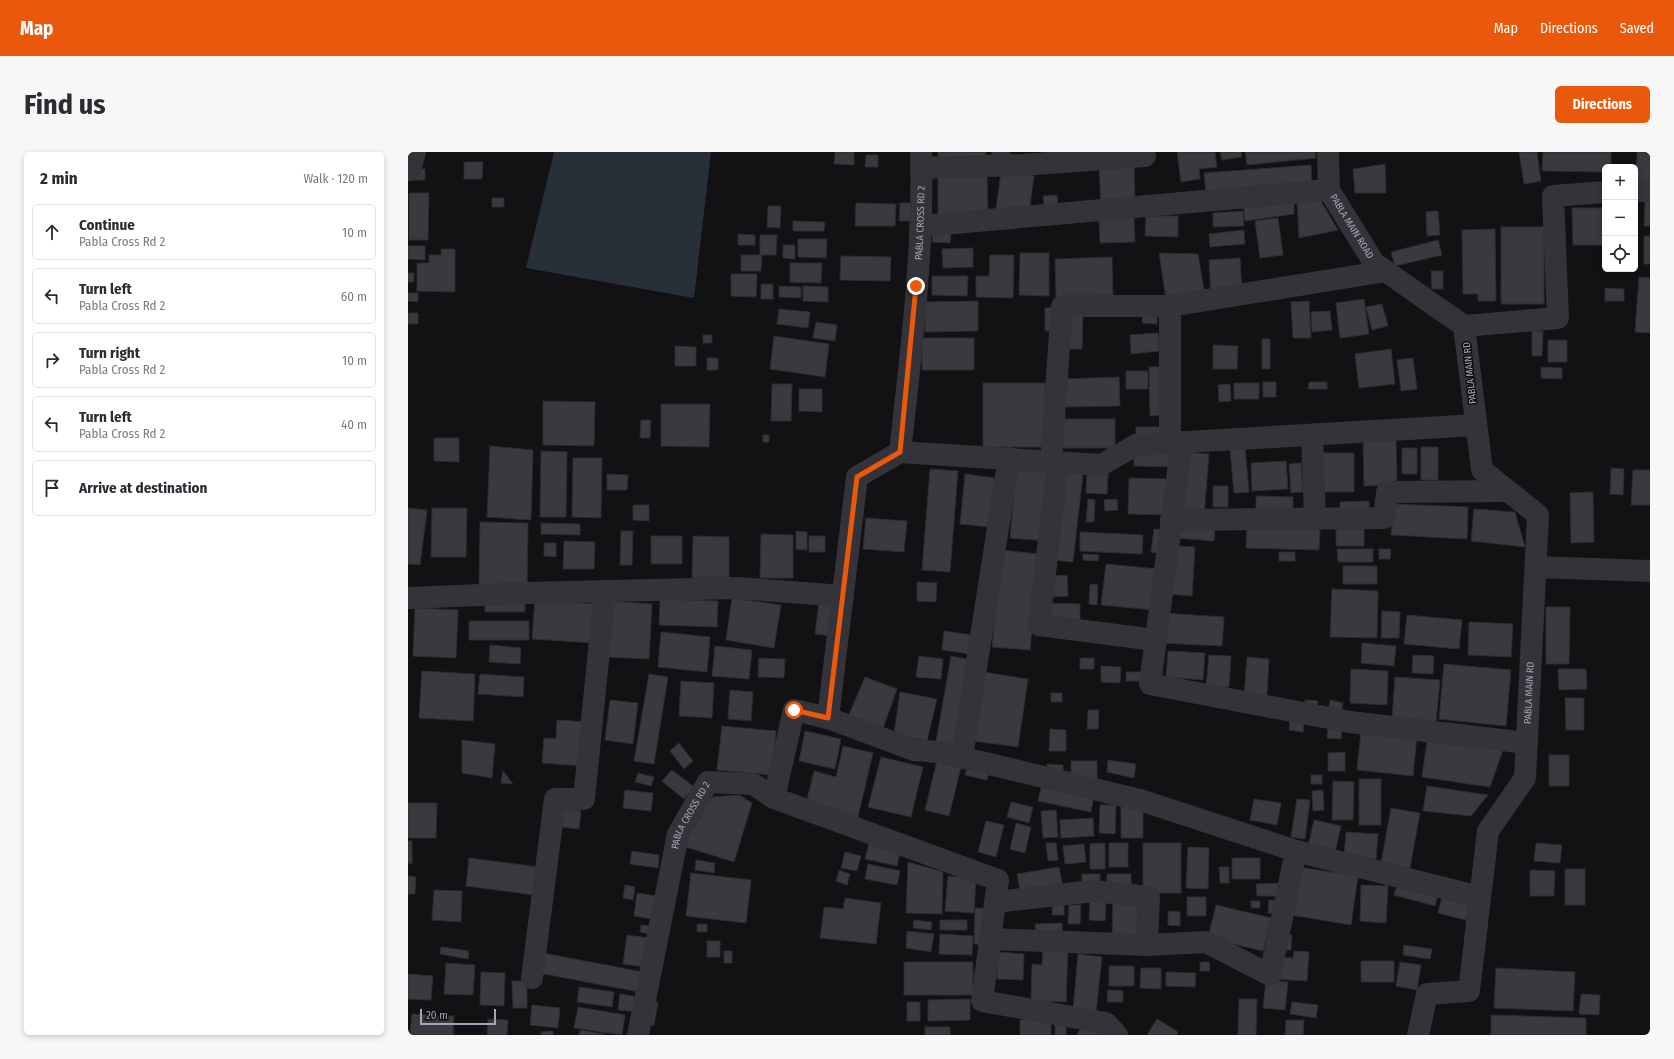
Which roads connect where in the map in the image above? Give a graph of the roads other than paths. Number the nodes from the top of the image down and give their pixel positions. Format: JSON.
{"nodes":[{"id":1,"x":415,"y":152,"type":"edge"},
{"id":2,"x":1328,"y":152,"type":"edge"},
{"id":3,"x":1145,"y":156,"type":"dead end"},
{"id":4,"x":921,"y":160,"type":"edge"},
{"id":5,"x":408,"y":170,"type":"edge"},
{"id":6,"x":1329,"y":190,"type":"junction"},
{"id":7,"x":1638,"y":191,"type":"edge"},
{"id":8,"x":1650,"y":191,"type":"edge"},
{"id":9,"x":1602,"y":192,"type":"edge"},
{"id":10,"x":920,"y":226,"type":"junction"},
{"id":11,"x":1386,"y":271,"type":"junction"},
{"id":12,"x":1170,"y":306,"type":"junction"},
{"id":13,"x":1464,"y":326,"type":"junction"},
{"id":14,"x":1476,"y":425,"type":"junction"},
{"id":15,"x":1312,"y":434,"type":"junction"},
{"id":16,"x":1176,"y":443,"type":"junction"},
{"id":17,"x":900,"y":452,"type":"junction"},
{"id":18,"x":1009,"y":458,"type":"junction"},
{"id":19,"x":1054,"y":462,"type":"junction"},
{"id":20,"x":1507,"y":491,"type":"junction"},
{"id":21,"x":1315,"y":519,"type":"junction"},
{"id":22,"x":1171,"y":520,"type":"junction"},
{"id":23,"x":1536,"y":567,"type":"junction"},
{"id":24,"x":1650,"y":571,"type":"edge"},
{"id":25,"x":606,"y":591,"type":"junction"},
{"id":26,"x":843,"y":596,"type":"junction"},
{"id":27,"x":408,"y":598,"type":"edge"},
{"id":28,"x":1155,"y":640,"type":"junction"},
{"id":29,"x":828,"y":718,"type":"junction"},
{"id":30,"x":1527,"y":743,"type":"junction"},
{"id":31,"x":962,"y":758,"type":"junction"},
{"id":32,"x":774,"y":798,"type":"junction"},
{"id":33,"x":1296,"y":851,"type":"junction"},
{"id":34,"x":1480,"y":897,"type":"junction"},
{"id":35,"x":995,"y":902,"type":"junction"},
{"id":36,"x":990,"y":939,"type":"junction"},
{"id":37,"x":1146,"y":944,"type":"junction"},
{"id":38,"x":532,"y":978,"type":"dead end"},
{"id":39,"x":638,"y":1035,"type":"edge"},
{"id":40,"x":1117,"y":1035,"type":"edge"},
{"id":41,"x":1418,"y":1035,"type":"edge"}],
"edges":[{"from":1,"to":5,"type":"street"},
{"from":2,"to":6,"type":"street","name":"PABLA MAIN ROAD"},
{"from":3,"to":4,"type":"street"},
{"from":4,"to":10,"type":"street","name":"PABLA CROSS RD 2"},
{"from":6,"to":10,"type":"street"},
{"from":6,"to":11,"type":"street","name":"PABLA MAIN ROAD"},
{"from":7,"to":8,"type":"street"},
{"from":9,"to":13,"type":"street"},
{"from":10,"to":17,"type":"street","name":"PABLA CROSS RD 2"},
{"from":11,"to":12,"type":"street"},
{"from":11,"to":13,"type":"street","name":"PABLA MAIN ROAD"},
{"from":12,"to":16,"type":"street"},
{"from":12,"to":19,"type":"street"},
{"from":13,"to":14,"type":"street","name":"PABLA MAIN RD"},
{"from":14,"to":15,"type":"street"},
{"from":14,"to":20,"type":"street","name":"PABLA MAIN RD"},
{"from":15,"to":16,"type":"street"},
{"from":15,"to":21,"type":"street"},
{"from":16,"to":19,"type":"street"},
{"from":16,"to":22,"type":"street"},
{"from":17,"to":18,"type":"street"},
{"from":17,"to":26,"type":"street"},
{"from":18,"to":19,"type":"street"},
{"from":18,"to":31,"type":"street"},
{"from":19,"to":28,"type":"street"},
{"from":20,"to":21,"type":"street"},
{"from":20,"to":23,"type":"street","name":"PABLA MAIN RD"},
{"from":21,"to":22,"type":"street"},
{"from":22,"to":28,"type":"street"},
{"from":23,"to":24,"type":"street"},
{"from":23,"to":30,"type":"street","name":"PABLA MAIN RD"},
{"from":25,"to":26,"type":"street"},
{"from":25,"to":27,"type":"street"},
{"from":25,"to":38,"type":"street"},
{"from":26,"to":29,"type":"street"},
{"from":28,"to":30,"type":"street"},
{"from":29,"to":31,"type":"street"},
{"from":29,"to":32,"type":"street"},
{"from":30,"to":34,"type":"street","name":"PABLA MAIN RD"},
{"from":31,"to":33,"type":"street"},
{"from":32,"to":35,"type":"street"},
{"from":32,"to":39,"type":"street","name":"PABLA CROSS RD 2"},
{"from":33,"to":34,"type":"street"},
{"from":33,"to":37,"type":"street"},
{"from":34,"to":41,"type":"street","name":"PABLA MAIN RD"},
{"from":35,"to":36,"type":"street"},
{"from":35,"to":37,"type":"street"},
{"from":36,"to":37,"type":"street"},
{"from":36,"to":40,"type":"street"}]}
